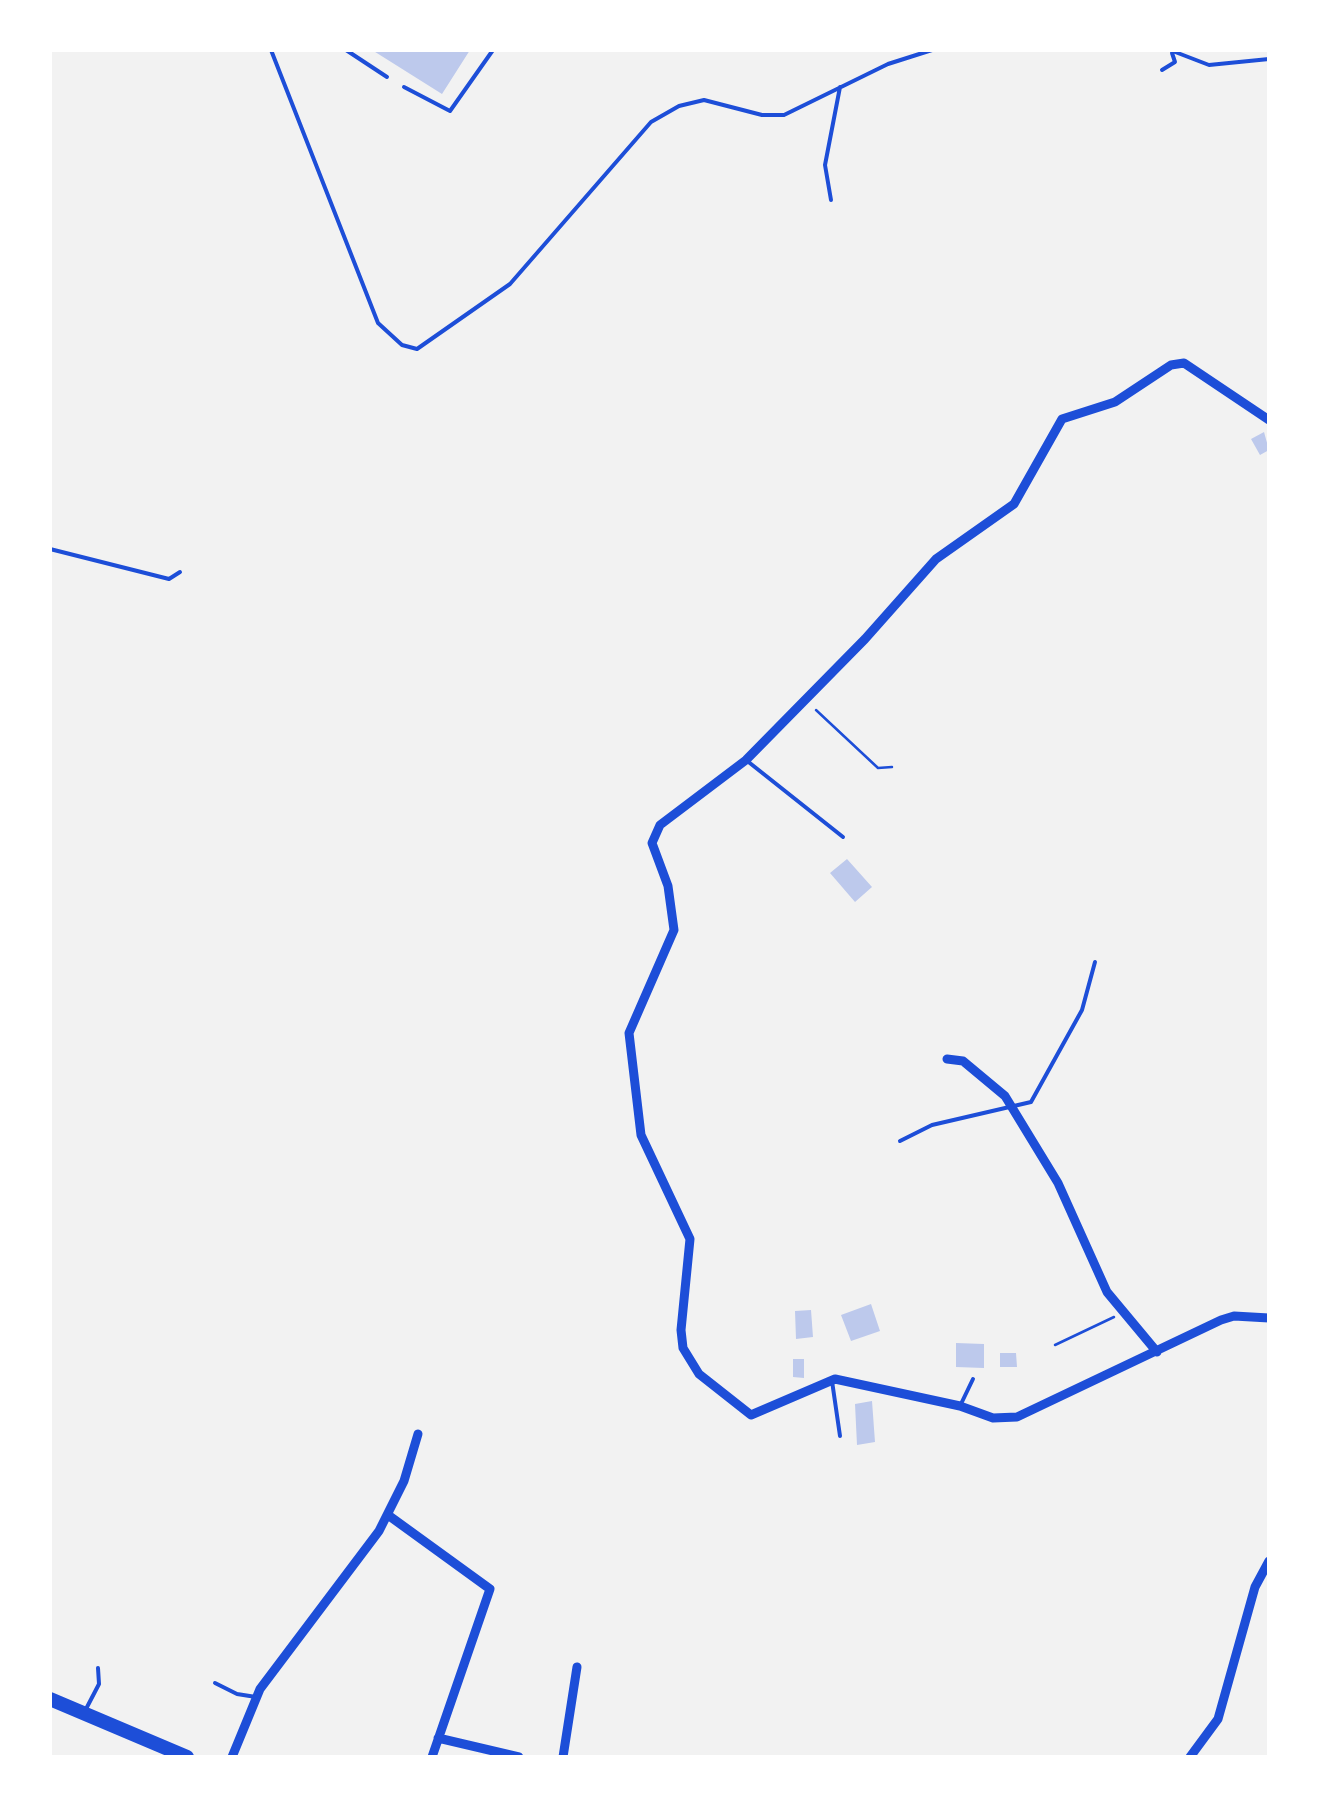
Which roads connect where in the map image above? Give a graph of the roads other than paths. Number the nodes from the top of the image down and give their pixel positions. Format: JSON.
{"nodes":[{"id":1,"x":270,"y":50,"type":"edge"},
{"id":2,"x":346,"y":50,"type":"edge"},
{"id":3,"x":493,"y":50,"type":"edge"},
{"id":4,"x":932,"y":50,"type":"edge"},
{"id":5,"x":1169,"y":50,"type":"edge"},
{"id":6,"x":1269,"y":59,"type":"edge"},
{"id":7,"x":1162,"y":70,"type":"dead end"},
{"id":8,"x":387,"y":77,"type":"dead end"},
{"id":9,"x":404,"y":88,"type":"dead end"},
{"id":10,"x":840,"y":88,"type":"junction"},
{"id":11,"x":831,"y":200,"type":"dead end"},
{"id":12,"x":1269,"y":420,"type":"edge"},
{"id":13,"x":50,"y":549,"type":"edge"},
{"id":14,"x":180,"y":572,"type":"dead end"},
{"id":15,"x":746,"y":760,"type":"junction"},
{"id":16,"x":843,"y":837,"type":"dead end"},
{"id":17,"x":1095,"y":962,"type":"dead end"},
{"id":18,"x":947,"y":1059,"type":"dead end"},
{"id":19,"x":1013,"y":1110,"type":"junction"},
{"id":20,"x":900,"y":1141,"type":"dead end"},
{"id":21,"x":1269,"y":1318,"type":"edge"},
{"id":22,"x":1157,"y":1352,"type":"junction"},
{"id":23,"x":973,"y":1378,"type":"dead end"},
{"id":24,"x":832,"y":1380,"type":"junction"},
{"id":25,"x":960,"y":1406,"type":"junction"},
{"id":26,"x":418,"y":1434,"type":"dead end"},
{"id":27,"x":840,"y":1436,"type":"dead end"},
{"id":28,"x":388,"y":1515,"type":"junction"},
{"id":29,"x":1269,"y":1561,"type":"edge"},
{"id":30,"x":577,"y":1667,"type":"dead end"},
{"id":31,"x":98,"y":1668,"type":"dead end"},
{"id":32,"x":215,"y":1683,"type":"dead end"},
{"id":33,"x":256,"y":1697,"type":"junction"},
{"id":34,"x":50,"y":1699,"type":"edge"},
{"id":35,"x":84,"y":1714,"type":"junction"},
{"id":36,"x":438,"y":1738,"type":"junction"},
{"id":37,"x":187,"y":1757,"type":"edge"},
{"id":38,"x":232,"y":1757,"type":"edge"},
{"id":39,"x":432,"y":1757,"type":"edge"},
{"id":40,"x":519,"y":1757,"type":"edge"},
{"id":41,"x":563,"y":1757,"type":"edge"},
{"id":42,"x":1190,"y":1757,"type":"edge"}],
"edges":[{"from":1,"to":10,"type":"lane"},
{"from":2,"to":8,"type":"lane"},
{"from":3,"to":9,"type":"lane"},
{"from":4,"to":10,"type":"lane"},
{"from":5,"to":6,"type":"lane"},
{"from":5,"to":7,"type":"lane"},
{"from":10,"to":11,"type":"lane"},
{"from":12,"to":15,"type":"street"},
{"from":13,"to":14,"type":"lane"},
{"from":15,"to":16,"type":"lane"},
{"from":15,"to":24,"type":"street"},
{"from":17,"to":19,"type":"lane"},
{"from":18,"to":19,"type":"street"},
{"from":19,"to":20,"type":"lane"},
{"from":19,"to":22,"type":"street"},
{"from":21,"to":22,"type":"street"},
{"from":22,"to":25,"type":"street"},
{"from":23,"to":25,"type":"lane"},
{"from":24,"to":25,"type":"street"},
{"from":24,"to":27,"type":"lane"},
{"from":26,"to":28,"type":"street"},
{"from":28,"to":33,"type":"street"},
{"from":28,"to":36,"type":"street"},
{"from":29,"to":42,"type":"street"},
{"from":30,"to":41,"type":"street"},
{"from":31,"to":35,"type":"lane"},
{"from":32,"to":33,"type":"lane"},
{"from":33,"to":38,"type":"street"},
{"from":34,"to":35,"type":"highway"},
{"from":35,"to":37,"type":"highway"},
{"from":36,"to":39,"type":"street"},
{"from":36,"to":40,"type":"street"}]}
